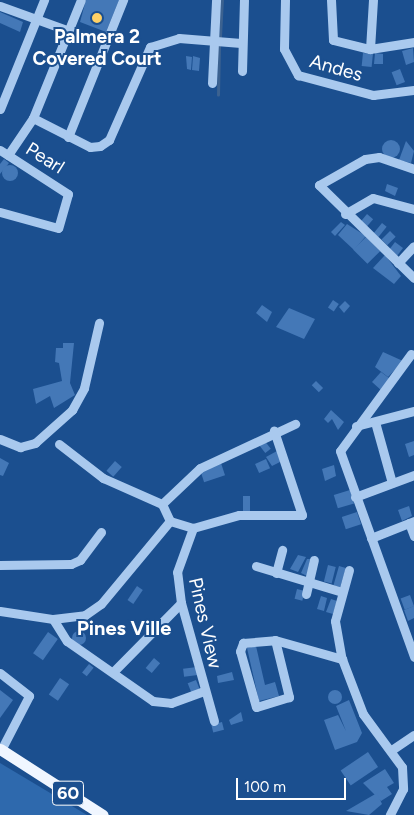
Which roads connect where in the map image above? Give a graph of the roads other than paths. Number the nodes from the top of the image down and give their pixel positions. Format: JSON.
{"nodes":[{"id":1,"x":44,"y":0,"type":"edge"},
{"id":2,"x":81,"y":0,"type":"edge"},
{"id":3,"x":123,"y":0,"type":"edge"},
{"id":4,"x":216,"y":0,"type":"edge"},
{"id":5,"x":244,"y":0,"type":"edge"},
{"id":6,"x":285,"y":0,"type":"edge"},
{"id":7,"x":330,"y":0,"type":"edge"},
{"id":8,"x":373,"y":0,"type":"edge"},
{"id":9,"x":0,"y":6,"type":"edge"},
{"id":10,"x":37,"y":18,"type":"junction"},
{"id":11,"x":69,"y":31,"type":"junction"},
{"id":12,"x":214,"y":41,"type":"junction"},
{"id":13,"x":414,"y":42,"type":"edge"},
{"id":14,"x":241,"y":44,"type":"junction"},
{"id":15,"x":370,"y":49,"type":"junction"},
{"id":16,"x":242,"y":71,"type":"dead end"},
{"id":17,"x":212,"y":82,"type":"dead end"},
{"id":18,"x":412,"y":94,"type":"edge"},
{"id":19,"x":0,"y":108,"type":"edge"},
{"id":20,"x":33,"y":118,"type":"junction"},
{"id":21,"x":68,"y":137,"type":"junction"},
{"id":22,"x":4,"y":153,"type":"edge"},
{"id":23,"x":414,"y":169,"type":"edge"},
{"id":24,"x":414,"y":209,"type":"edge"},
{"id":25,"x":0,"y":212,"type":"edge"},
{"id":26,"x":345,"y":214,"type":"junction"},
{"id":27,"x":414,"y":246,"type":"edge"},
{"id":28,"x":398,"y":263,"type":"junction"},
{"id":29,"x":414,"y":278,"type":"edge"},
{"id":30,"x":99,"y":323,"type":"dead end"},
{"id":31,"x":411,"y":354,"type":"dead end"},
{"id":32,"x":413,"y":414,"type":"edge"},
{"id":33,"x":375,"y":422,"type":"junction"},
{"id":34,"x":295,"y":424,"type":"dead end"},
{"id":35,"x":356,"y":426,"type":"junction"},
{"id":36,"x":274,"y":431,"type":"junction"},
{"id":37,"x":0,"y":438,"type":"edge"},
{"id":38,"x":60,"y":444,"type":"dead end"},
{"id":39,"x":414,"y":475,"type":"edge"},
{"id":40,"x":392,"y":483,"type":"junction"},
{"id":41,"x":355,"y":497,"type":"junction"},
{"id":42,"x":162,"y":504,"type":"junction"},
{"id":43,"x":170,"y":521,"type":"junction"},
{"id":44,"x":411,"y":522,"type":"edge"},
{"id":45,"x":193,"y":528,"type":"junction"},
{"id":46,"x":101,"y":532,"type":"dead end"},
{"id":47,"x":414,"y":536,"type":"edge"},
{"id":48,"x":371,"y":538,"type":"junction"},
{"id":49,"x":282,"y":550,"type":"dead end"},
{"id":50,"x":314,"y":560,"type":"dead end"},
{"id":51,"x":0,"y":565,"type":"edge"},
{"id":52,"x":256,"y":566,"type":"dead end"},
{"id":53,"x":349,"y":570,"type":"dead end"},
{"id":54,"x":276,"y":573,"type":"junction"},
{"id":55,"x":308,"y":582,"type":"junction"},
{"id":56,"x":342,"y":592,"type":"junction"},
{"id":57,"x":306,"y":594,"type":"dead end"},
{"id":58,"x":181,"y":603,"type":"junction"},
{"id":59,"x":0,"y":610,"type":"edge"},
{"id":60,"x":53,"y":619,"type":"junction"},
{"id":61,"x":275,"y":640,"type":"junction"},
{"id":62,"x":414,"y":657,"type":"edge"},
{"id":63,"x":342,"y":659,"type":"junction"},
{"id":64,"x":113,"y":672,"type":"junction"},
{"id":65,"x":0,"y":673,"type":"edge"},
{"id":66,"x":204,"y":691,"type":"junction"},
{"id":67,"x":214,"y":721,"type":"dead end"},
{"id":68,"x":414,"y":736,"type":"edge"},
{"id":69,"x":393,"y":749,"type":"junction"},
{"id":70,"x":0,"y":750,"type":"edge"},
{"id":71,"x":103,"y":815,"type":"edge"},
{"id":72,"x":390,"y":815,"type":"edge"}],
"edges":[{"from":1,"to":10,"type":"street"},
{"from":2,"to":11,"type":"street"},
{"from":3,"to":21,"type":"street"},
{"from":4,"to":12,"type":"street"},
{"from":5,"to":14,"type":"street"},
{"from":6,"to":18,"type":"street","name":"Andes"},
{"from":7,"to":15,"type":"street"},
{"from":8,"to":15,"type":"street"},
{"from":9,"to":10,"type":"street"},
{"from":10,"to":11,"type":"street"},
{"from":10,"to":19,"type":"street"},
{"from":11,"to":20,"type":"street"},
{"from":12,"to":14,"type":"street"},
{"from":12,"to":17,"type":"street"},
{"from":12,"to":21,"type":"street"},
{"from":13,"to":15,"type":"street"},
{"from":14,"to":16,"type":"street"},
{"from":20,"to":21,"type":"street"},
{"from":20,"to":22,"type":"street"},
{"from":22,"to":25,"type":"street","name":"Pearl"},
{"from":23,"to":26,"type":"street"},
{"from":24,"to":26,"type":"street"},
{"from":26,"to":28,"type":"street"},
{"from":27,"to":28,"type":"street"},
{"from":28,"to":29,"type":"street"},
{"from":30,"to":37,"type":"street"},
{"from":31,"to":35,"type":"street"},
{"from":32,"to":33,"type":"street"},
{"from":33,"to":35,"type":"street"},
{"from":33,"to":40,"type":"street"},
{"from":34,"to":36,"type":"street"},
{"from":35,"to":41,"type":"street"},
{"from":36,"to":42,"type":"street"},
{"from":36,"to":45,"type":"street"},
{"from":38,"to":42,"type":"street"},
{"from":39,"to":40,"type":"street"},
{"from":40,"to":41,"type":"street"},
{"from":41,"to":48,"type":"street"},
{"from":42,"to":43,"type":"street"},
{"from":43,"to":45,"type":"street"},
{"from":43,"to":60,"type":"street"},
{"from":44,"to":47,"type":"street"},
{"from":44,"to":48,"type":"street"},
{"from":45,"to":58,"type":"street","name":"Pines View"},
{"from":46,"to":51,"type":"street"},
{"from":48,"to":62,"type":"street"},
{"from":49,"to":54,"type":"street"},
{"from":50,"to":55,"type":"street"},
{"from":52,"to":54,"type":"street"},
{"from":53,"to":56,"type":"street"},
{"from":54,"to":55,"type":"street"},
{"from":55,"to":56,"type":"street"},
{"from":55,"to":57,"type":"street"},
{"from":56,"to":63,"type":"street"},
{"from":58,"to":64,"type":"street"},
{"from":58,"to":66,"type":"street","name":"Pines View"},
{"from":59,"to":60,"type":"street"},
{"from":60,"to":64,"type":"street"},
{"from":61,"to":61,"type":"street"},
{"from":61,"to":63,"type":"street"},
{"from":63,"to":69,"type":"street"},
{"from":64,"to":66,"type":"street"},
{"from":65,"to":70,"type":"street"},
{"from":66,"to":67,"type":"street","name":"Pines View"},
{"from":68,"to":69,"type":"street"},
{"from":69,"to":72,"type":"street"},
{"from":70,"to":71,"type":"main road","number":"60"}]}
